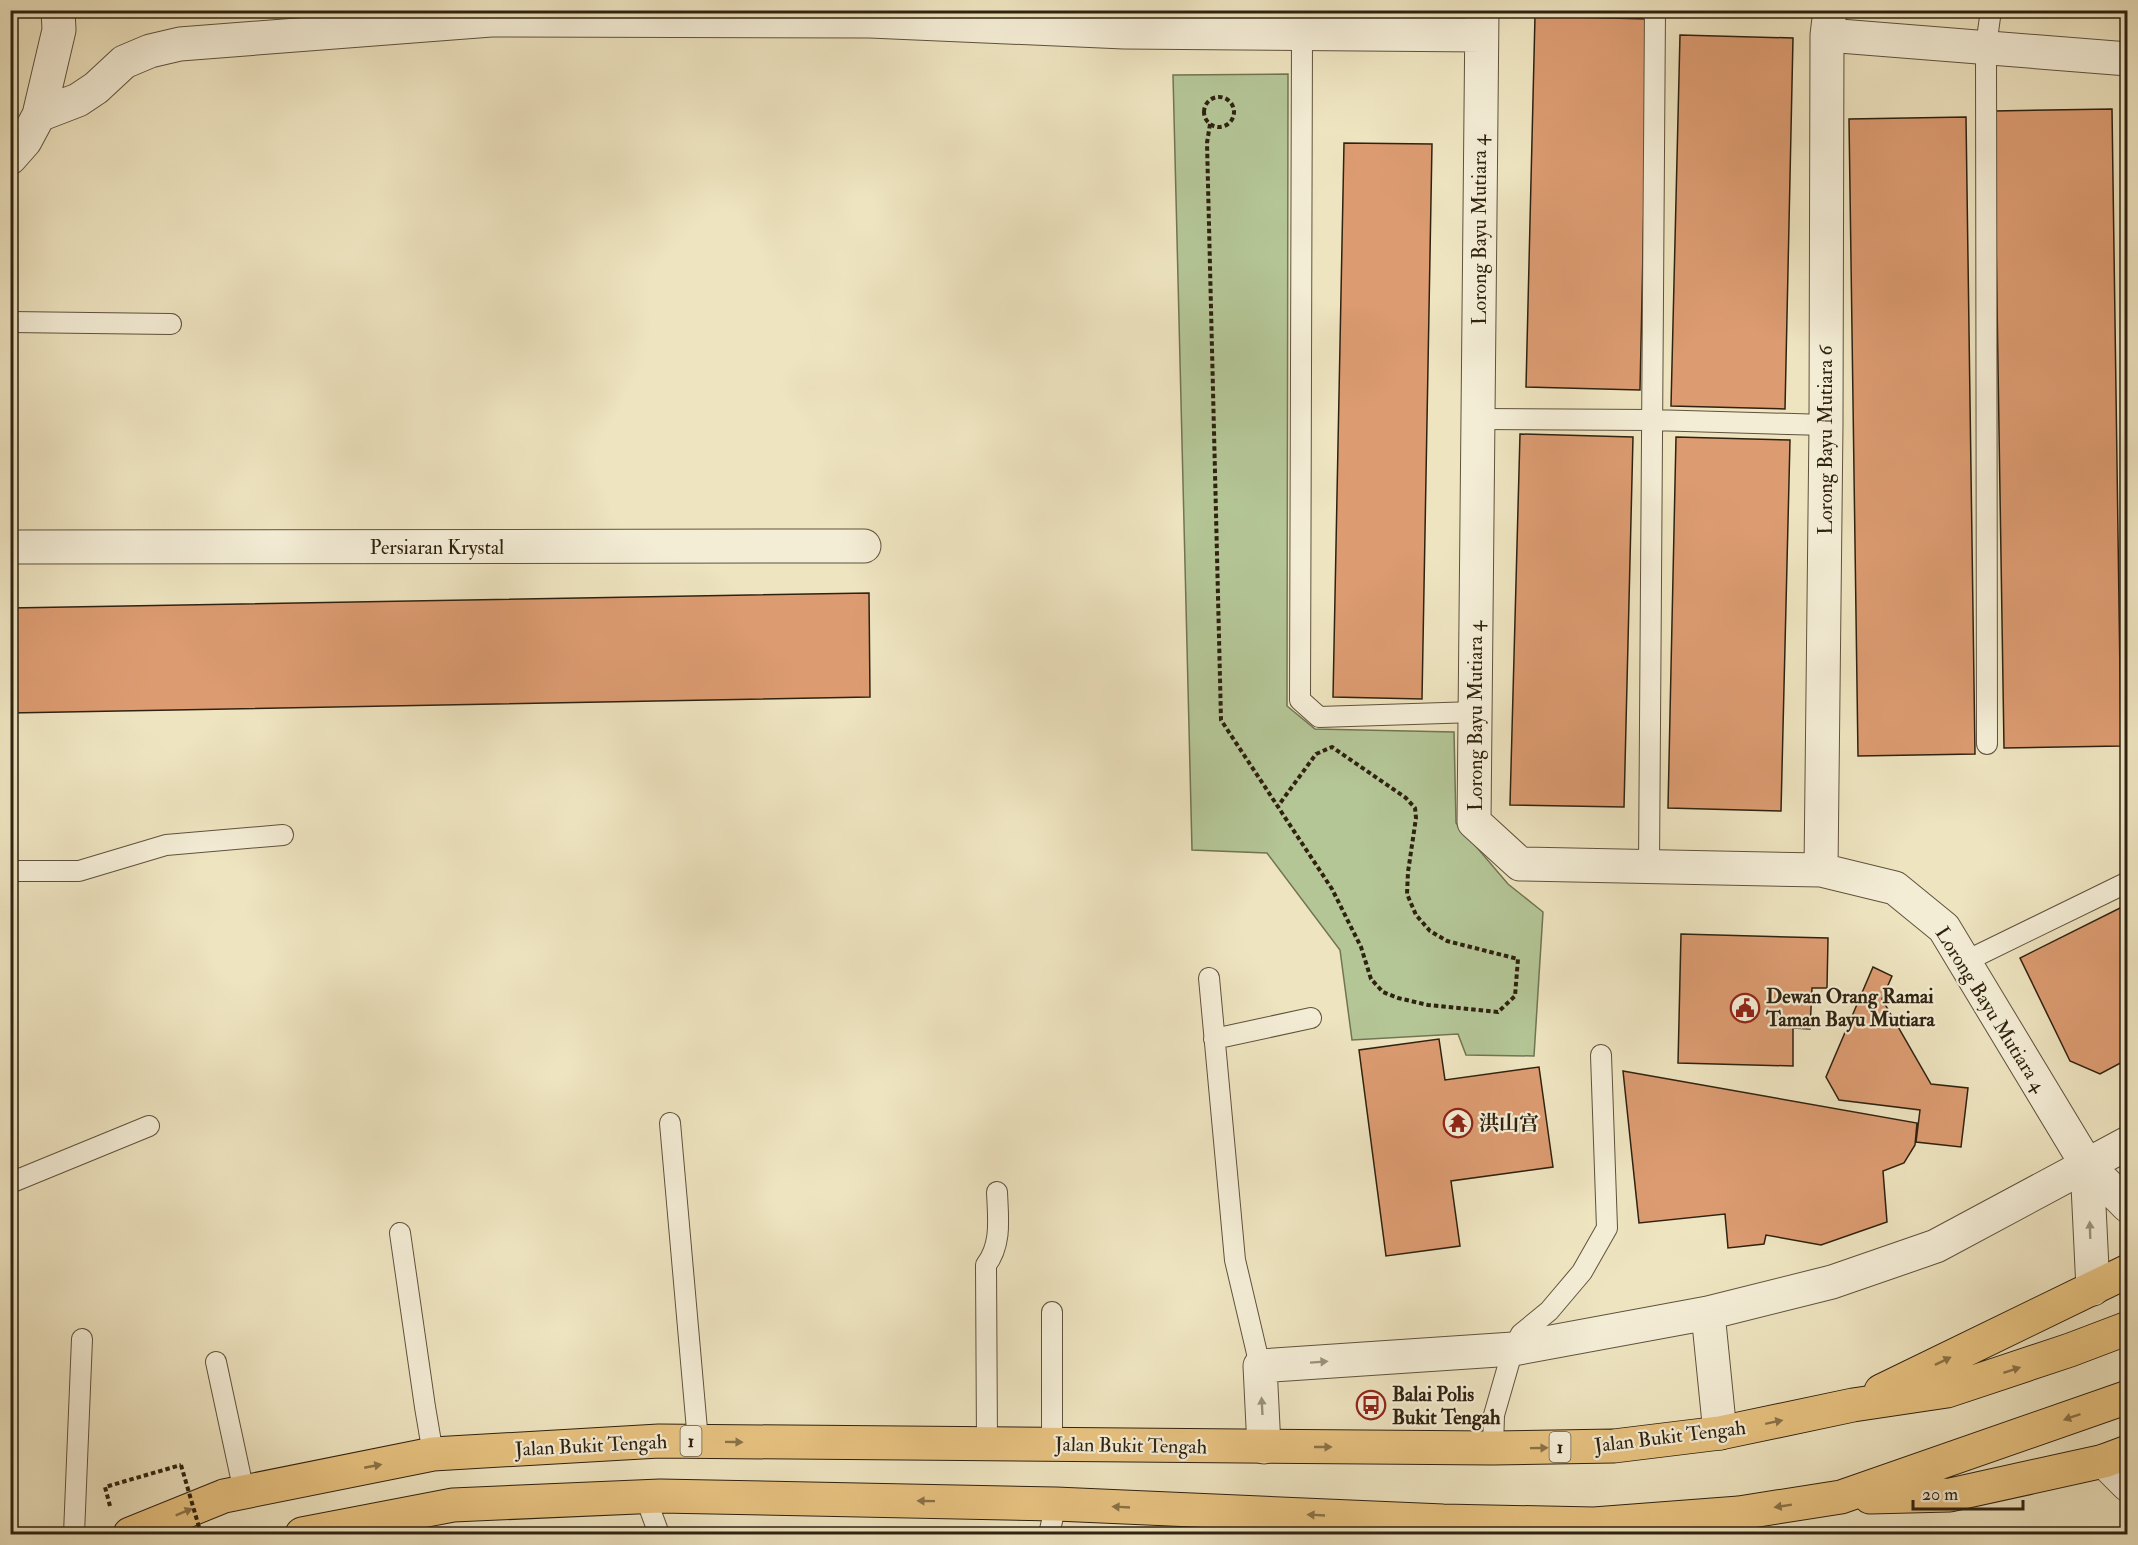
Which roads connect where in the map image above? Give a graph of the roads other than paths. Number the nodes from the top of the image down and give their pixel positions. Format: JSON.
{"nodes":[{"id":1,"x":58,"y":10,"type":"edge"},
{"id":2,"x":1655,"y":10,"type":"edge"},
{"id":3,"x":1991,"y":10,"type":"edge"},
{"id":4,"x":735,"y":15,"type":"edge"},
{"id":5,"x":943,"y":17,"type":"edge"},
{"id":6,"x":1125,"y":21,"type":"edge"},
{"id":7,"x":1303,"y":22,"type":"edge"},
{"id":8,"x":1828,"y":22,"type":"edge"},
{"id":9,"x":1481,"y":23,"type":"edge"},
{"id":10,"x":1986,"y":46,"type":"junction"},
{"id":11,"x":2127,"y":59,"type":"edge"},
{"id":12,"x":39,"y":115,"type":"junction"},
{"id":13,"x":10,"y":158,"type":"edge"},
{"id":14,"x":10,"y":322,"type":"edge"},
{"id":15,"x":171,"y":324,"type":"dead end"},
{"id":16,"x":1478,"y":419,"type":"junction"},
{"id":17,"x":1652,"y":420,"type":"junction"},
{"id":18,"x":1826,"y":425,"type":"junction"},
{"id":19,"x":864,"y":546,"type":"dead end"},
{"id":20,"x":10,"y":547,"type":"edge"},
{"id":21,"x":1475,"y":712,"type":"junction"},
{"id":22,"x":1987,"y":744,"type":"dead end"},
{"id":23,"x":283,"y":835,"type":"dead end"},
{"id":24,"x":1649,"y":866,"type":"junction"},
{"id":25,"x":1821,"y":870,"type":"junction"},
{"id":26,"x":10,"y":871,"type":"edge"},
{"id":27,"x":2127,"y":882,"type":"edge"},
{"id":28,"x":1964,"y":962,"type":"junction"},
{"id":29,"x":1209,"y":978,"type":"dead end"},
{"id":30,"x":1311,"y":1018,"type":"dead end"},
{"id":31,"x":1214,"y":1039,"type":"junction"},
{"id":32,"x":1601,"y":1055,"type":"dead end"},
{"id":33,"x":670,"y":1123,"type":"dead end"},
{"id":34,"x":149,"y":1126,"type":"dead end"},
{"id":35,"x":2127,"y":1143,"type":"edge"},
{"id":36,"x":2087,"y":1165,"type":"junction"},
{"id":37,"x":10,"y":1182,"type":"edge"},
{"id":38,"x":997,"y":1192,"type":"dead end"},
{"id":39,"x":2127,"y":1206,"type":"edge"},
{"id":40,"x":400,"y":1233,"type":"dead end"},
{"id":41,"x":2127,"y":1271,"type":"edge"},
{"id":42,"x":2093,"y":1289,"type":"junction"},
{"id":43,"x":1052,"y":1312,"type":"dead end"},
{"id":44,"x":1708,"y":1313,"type":"junction"},
{"id":45,"x":2127,"y":1328,"type":"edge"},
{"id":46,"x":81,"y":1339,"type":"dead end"},
{"id":47,"x":1513,"y":1348,"type":"junction"},
{"id":48,"x":216,"y":1362,"type":"dead end"},
{"id":49,"x":1260,"y":1366,"type":"junction"},
{"id":50,"x":2127,"y":1397,"type":"edge"},
{"id":51,"x":1852,"y":1405,"type":"junction"},
{"id":52,"x":1719,"y":1433,"type":"junction"},
{"id":53,"x":698,"y":1442,"type":"junction"},
{"id":54,"x":987,"y":1444,"type":"junction"},
{"id":55,"x":1052,"y":1445,"type":"junction"},
{"id":56,"x":1264,"y":1447,"type":"junction"},
{"id":57,"x":1493,"y":1448,"type":"junction"},
{"id":58,"x":433,"y":1454,"type":"junction"},
{"id":59,"x":2116,"y":1456,"type":"edge"},
{"id":60,"x":2127,"y":1485,"type":"edge"},
{"id":61,"x":244,"y":1492,"type":"junction"},
{"id":62,"x":645,"y":1496,"type":"junction"},
{"id":63,"x":1841,"y":1497,"type":"junction"},
{"id":64,"x":1053,"y":1519,"type":"edge"},
{"id":65,"x":122,"y":1525,"type":"edge"},
{"id":66,"x":74,"y":1534,"type":"edge"},
{"id":67,"x":305,"y":1534,"type":"edge"},
{"id":68,"x":660,"y":1534,"type":"edge"}],
"edges":[{"from":1,"to":12,"type":"street"},
{"from":2,"to":17,"type":"lane"},
{"from":3,"to":10,"type":"lane"},
{"from":4,"to":5,"type":"street"},
{"from":4,"to":12,"type":"street"},
{"from":5,"to":6,"type":"street"},
{"from":6,"to":7,"type":"street"},
{"from":7,"to":9,"type":"street"},
{"from":7,"to":21,"type":"lane"},
{"from":8,"to":10,"type":"street"},
{"from":8,"to":18,"type":"street","name":"Lorong Bayu Mutiara 6"},
{"from":9,"to":16,"type":"street","name":"Lorong Bayu Mutiara 4"},
{"from":10,"to":11,"type":"street"},
{"from":10,"to":22,"type":"lane"},
{"from":12,"to":13,"type":"street"},
{"from":14,"to":15,"type":"lane"},
{"from":16,"to":17,"type":"lane"},
{"from":16,"to":21,"type":"street","name":"Lorong Bayu Mutiara 4"},
{"from":17,"to":18,"type":"lane"},
{"from":17,"to":24,"type":"lane"},
{"from":18,"to":25,"type":"street","name":"Lorong Bayu Mutiara 6"},
{"from":19,"to":20,"type":"street","name":"Persiaran Krystal"},
{"from":21,"to":24,"type":"street","name":"Lorong Bayu Mutiara 4"},
{"from":23,"to":26,"type":"lane"},
{"from":24,"to":25,"type":"street","name":"Lorong Bayu Mutiara 4"},
{"from":25,"to":28,"type":"street","name":"Lorong Bayu Mutiara 4"},
{"from":27,"to":28,"type":"lane"},
{"from":28,"to":36,"type":"street","name":"Lorong Bayu Mutiara 4"},
{"from":29,"to":31,"type":"lane"},
{"from":30,"to":31,"type":"lane"},
{"from":31,"to":49,"type":"lane"},
{"from":32,"to":47,"type":"lane"},
{"from":33,"to":53,"type":"lane"},
{"from":34,"to":37,"type":"lane"},
{"from":35,"to":36,"type":"street"},
{"from":36,"to":39,"type":"street","name":"Lorong Bayu Mutiara 4"},
{"from":42,"to":36,"type":"street","name":"Lorong Bayu Mutiara 4","one_way":true},
{"from":36,"to":44,"type":"street"},
{"from":38,"to":54,"type":"lane"},
{"from":40,"to":58,"type":"lane"},
{"from":41,"to":42,"type":"highway"},
{"from":51,"to":42,"type":"highway","one_way":true},
{"from":43,"to":55,"type":"lane"},
{"from":44,"to":47,"type":"street"},
{"from":44,"to":52,"type":"street"},
{"from":51,"to":45,"type":"highway","name":"Jalan Bukit Tengah","number":"1","one_way":true},
{"from":46,"to":66,"type":"lane"},
{"from":49,"to":47,"type":"street","one_way":true},
{"from":47,"to":57,"type":"lane"},
{"from":48,"to":61,"type":"lane"},
{"from":56,"to":49,"type":"street","one_way":true},
{"from":50,"to":63,"type":"highway","one_way":true},
{"from":52,"to":51,"type":"highway","name":"Jalan Bukit Tengah","number":"1","one_way":true},
{"from":57,"to":52,"type":"highway","name":"Jalan Bukit Tengah","number":"1","one_way":true},
{"from":53,"to":54,"type":"highway","name":"Jalan Bukit Tengah","number":"1","one_way":true},
{"from":53,"to":58,"type":"highway","name":"Jalan Bukit Tengah","number":"1"},
{"from":54,"to":55,"type":"highway","name":"Jalan Bukit Tengah","number":"1"},
{"from":55,"to":56,"type":"highway","name":"Jalan Bukit Tengah","number":"1"},
{"from":56,"to":57,"type":"highway","name":"Jalan Bukit Tengah","number":"1","one_way":true},
{"from":61,"to":58,"type":"highway","name":"Jalan Bukit Tengah","number":"1","one_way":true},
{"from":59,"to":60,"type":"street"},
{"from":59,"to":63,"type":"highway"},
{"from":65,"to":61,"type":"highway","name":"Jalan Bukit Tengah","number":"1","one_way":true},
{"from":64,"to":62,"type":"highway","one_way":true},
{"from":62,"to":67,"type":"highway"},
{"from":62,"to":68,"type":"lane"},
{"from":63,"to":64,"type":"highway","one_way":true}]}
